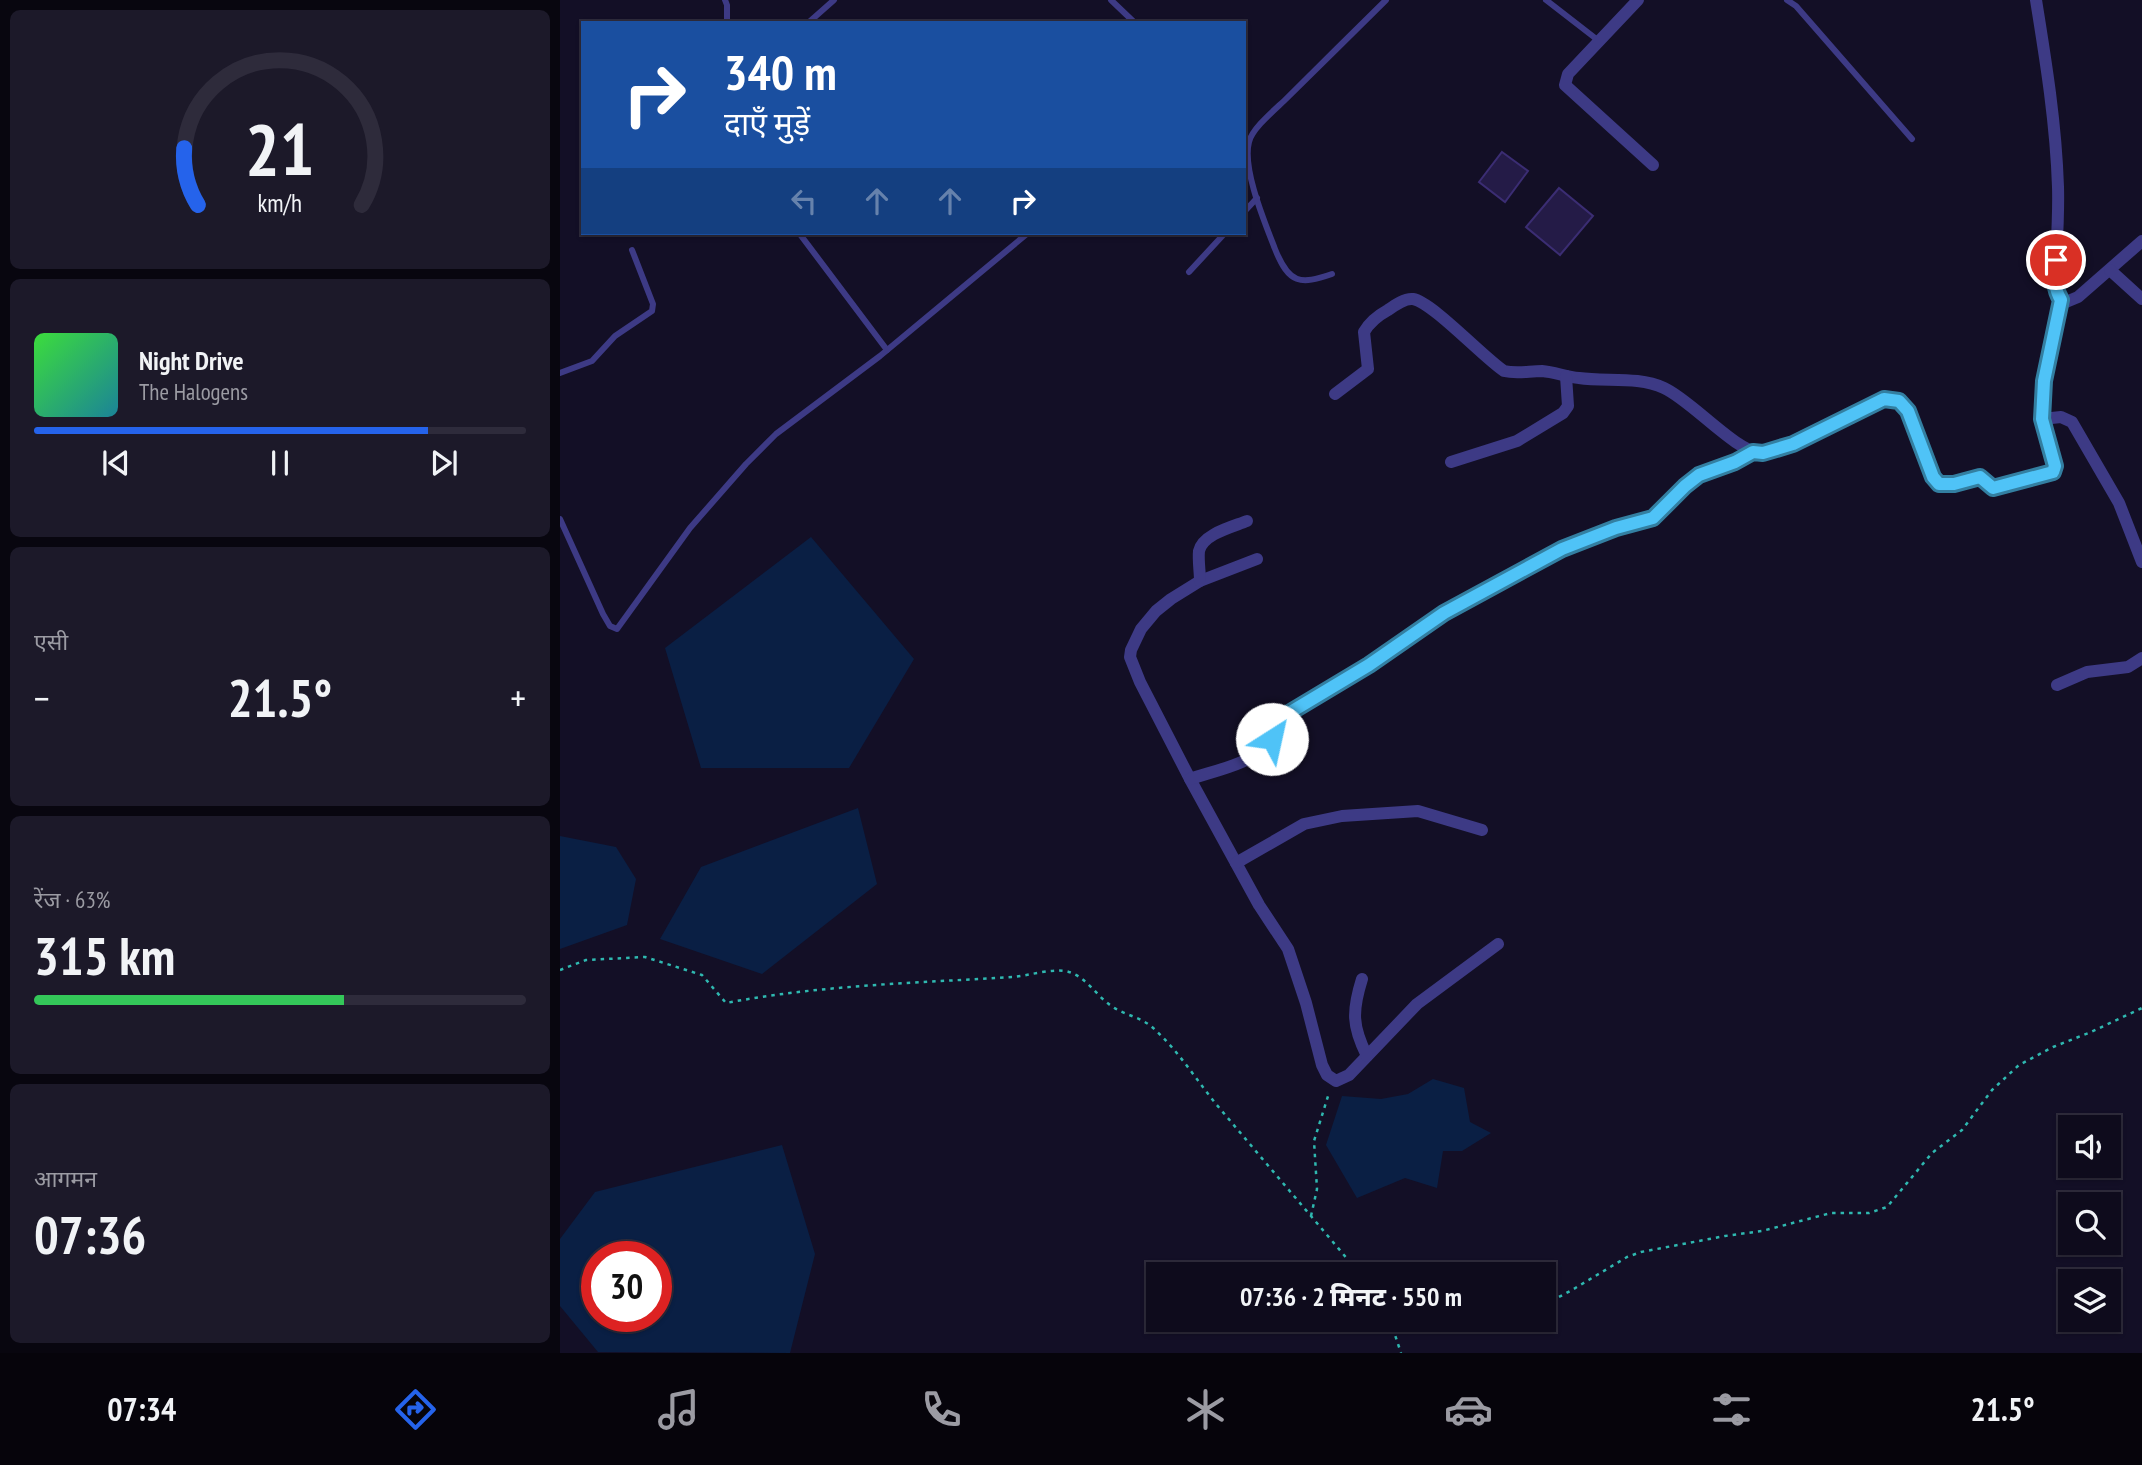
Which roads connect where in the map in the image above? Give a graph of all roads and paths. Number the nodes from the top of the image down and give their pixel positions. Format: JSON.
{"nodes":[{"id":1,"x":724,"y":0,"type":"edge"},
{"id":2,"x":834,"y":0,"type":"edge"},
{"id":3,"x":1111,"y":0,"type":"edge"},
{"id":4,"x":1386,"y":0,"type":"edge"},
{"id":5,"x":1546,"y":0,"type":"edge"},
{"id":6,"x":1638,"y":0,"type":"edge"},
{"id":7,"x":1787,"y":0,"type":"edge"},
{"id":8,"x":2036,"y":0,"type":"edge"},
{"id":9,"x":727,"y":21,"type":"edge"},
{"id":10,"x":810,"y":21,"type":"edge"},
{"id":11,"x":1133,"y":21,"type":"edge"},
{"id":12,"x":1599,"y":41,"type":"junction"},
{"id":13,"x":1246,"y":130,"type":"edge"},
{"id":14,"x":1251,"y":135,"type":"junction"},
{"id":15,"x":1912,"y":139,"type":"dead end"},
{"id":16,"x":1653,"y":165,"type":"dead end"},
{"id":17,"x":1257,"y":198,"type":"junction"},
{"id":18,"x":1246,"y":210,"type":"edge"},
{"id":19,"x":801,"y":235,"type":"edge"},
{"id":20,"x":1026,"y":235,"type":"edge"},
{"id":21,"x":1223,"y":235,"type":"edge"},
{"id":22,"x":2142,"y":241,"type":"edge"},
{"id":23,"x":632,"y":250,"type":"dead end"},
{"id":24,"x":2110,"y":270,"type":"junction"},
{"id":25,"x":1189,"y":272,"type":"dead end"},
{"id":26,"x":1332,"y":274,"type":"dead end"},
{"id":27,"x":2142,"y":299,"type":"edge"},
{"id":28,"x":2061,"y":300,"type":"junction"},
{"id":29,"x":887,"y":350,"type":"junction"},
{"id":30,"x":560,"y":373,"type":"edge"},
{"id":31,"x":1566,"y":376,"type":"junction"},
{"id":32,"x":1335,"y":394,"type":"dead end"},
{"id":33,"x":2042,"y":419,"type":"junction"},
{"id":34,"x":1753,"y":452,"type":"junction"},
{"id":35,"x":1451,"y":462,"type":"dead end"},
{"id":36,"x":560,"y":519,"type":"edge"},
{"id":37,"x":1247,"y":521,"type":"dead end"},
{"id":38,"x":1257,"y":559,"type":"dead end"},
{"id":39,"x":2142,"y":562,"type":"edge"},
{"id":40,"x":1200,"y":581,"type":"junction"},
{"id":41,"x":2142,"y":659,"type":"edge"},
{"id":42,"x":2057,"y":685,"type":"dead end"},
{"id":43,"x":1190,"y":779,"type":"junction"},
{"id":44,"x":1482,"y":830,"type":"dead end"},
{"id":45,"x":1236,"y":863,"type":"junction"},
{"id":46,"x":1498,"y":944,"type":"dead end"},
{"id":47,"x":560,"y":970,"type":"edge"},
{"id":48,"x":1362,"y":979,"type":"dead end"},
{"id":49,"x":2142,"y":1008,"type":"edge"},
{"id":50,"x":1367,"y":1056,"type":"junction"},
{"id":51,"x":1334,"y":1080,"type":"junction"},
{"id":52,"x":1311,"y":1216,"type":"junction"},
{"id":53,"x":1350,"y":1262,"type":"edge"},
{"id":54,"x":1556,"y":1298,"type":"edge"},
{"id":55,"x":1394,"y":1332,"type":"edge"},
{"id":56,"x":1401,"y":1353,"type":"edge"}],
"edges":[{"from":1,"to":9,"type":"lane"},
{"from":2,"to":10,"type":"lane"},
{"from":3,"to":11,"type":"lane"},
{"from":4,"to":14,"type":"lane"},
{"from":5,"to":12,"type":"lane"},
{"from":6,"to":12,"type":"street"},
{"from":7,"to":15,"type":"lane"},
{"from":8,"to":28,"type":"street"},
{"from":12,"to":16,"type":"street"},
{"from":13,"to":14,"type":"lane"},
{"from":14,"to":17,"type":"lane"},
{"from":17,"to":18,"type":"lane"},
{"from":17,"to":26,"type":"lane"},
{"from":19,"to":29,"type":"lane"},
{"from":20,"to":29,"type":"lane"},
{"from":21,"to":25,"type":"lane"},
{"from":22,"to":24,"type":"street"},
{"from":23,"to":30,"type":"lane"},
{"from":24,"to":27,"type":"street"},
{"from":24,"to":28,"type":"street"},
{"from":28,"to":33,"type":"street"},
{"from":29,"to":36,"type":"lane"},
{"from":31,"to":32,"type":"street"},
{"from":31,"to":34,"type":"street"},
{"from":31,"to":35,"type":"street"},
{"from":33,"to":34,"type":"street"},
{"from":33,"to":39,"type":"street"},
{"from":34,"to":43,"type":"street"},
{"from":37,"to":40,"type":"street"},
{"from":38,"to":40,"type":"street"},
{"from":40,"to":43,"type":"street"},
{"from":41,"to":42,"type":"street"},
{"from":43,"to":45,"type":"street"},
{"from":44,"to":45,"type":"street"},
{"from":45,"to":51,"type":"street"},
{"from":46,"to":50,"type":"street"},
{"from":47,"to":52,"type":"path"},
{"from":48,"to":50,"type":"street"},
{"from":49,"to":54,"type":"path"},
{"from":50,"to":51,"type":"street"},
{"from":51,"to":52,"type":"path"},
{"from":52,"to":53,"type":"path"},
{"from":55,"to":56,"type":"path"}]}
